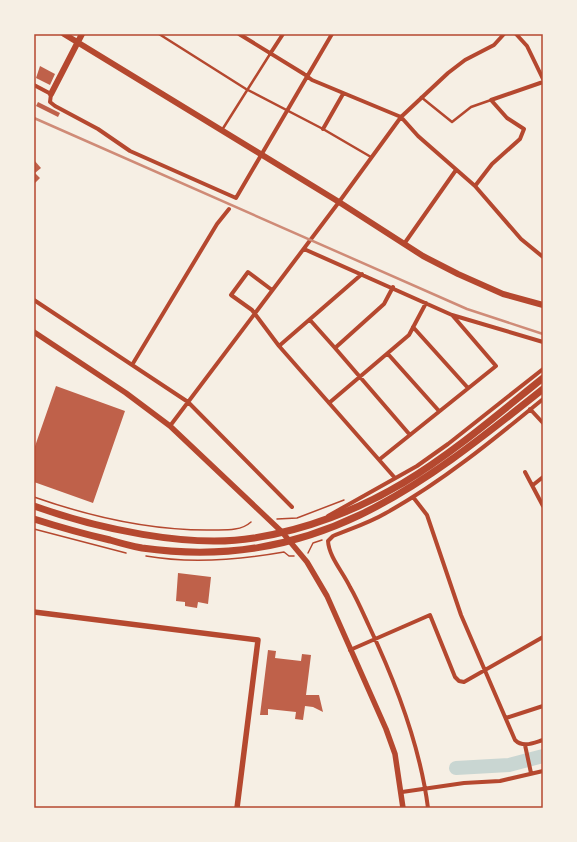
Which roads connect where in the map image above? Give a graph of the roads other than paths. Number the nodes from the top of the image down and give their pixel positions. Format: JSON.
{"nodes":[{"id":1,"x":64,"y":34,"type":"edge"},
{"id":2,"x":82,"y":34,"type":"edge"},
{"id":3,"x":159,"y":34,"type":"edge"},
{"id":4,"x":239,"y":34,"type":"edge"},
{"id":5,"x":283,"y":34,"type":"edge"},
{"id":6,"x":332,"y":34,"type":"edge"},
{"id":7,"x":504,"y":34,"type":"edge"},
{"id":8,"x":516,"y":34,"type":"edge"},
{"id":9,"x":78,"y":41,"type":"junction"},
{"id":10,"x":270,"y":54,"type":"junction"},
{"id":11,"x":308,"y":76,"type":"junction"},
{"id":12,"x":543,"y":80,"type":"edge"},
{"id":13,"x":34,"y":85,"type":"edge"},
{"id":14,"x":246,"y":89,"type":"junction"},
{"id":15,"x":51,"y":94,"type":"junction"},
{"id":16,"x":343,"y":94,"type":"junction"},
{"id":17,"x":421,"y":97,"type":"junction"},
{"id":18,"x":491,"y":100,"type":"junction"},
{"id":19,"x":287,"y":110,"type":"junction"},
{"id":20,"x":401,"y":116,"type":"junction"},
{"id":21,"x":324,"y":129,"type":"junction"},
{"id":22,"x":222,"y":131,"type":"junction"},
{"id":23,"x":260,"y":155,"type":"junction"},
{"id":24,"x":371,"y":158,"type":"junction"},
{"id":25,"x":456,"y":170,"type":"junction"},
{"id":26,"x":475,"y":186,"type":"junction"},
{"id":27,"x":339,"y":202,"type":"junction"},
{"id":28,"x":229,"y":209,"type":"dead end"},
{"id":29,"x":404,"y":244,"type":"junction"},
{"id":30,"x":304,"y":249,"type":"junction"},
{"id":31,"x":543,"y":257,"type":"edge"},
{"id":32,"x":362,"y":274,"type":"junction"},
{"id":33,"x":393,"y":288,"type":"junction"},
{"id":34,"x":272,"y":290,"type":"junction"},
{"id":35,"x":34,"y":300,"type":"edge"},
{"id":36,"x":426,"y":303,"type":"junction"},
{"id":37,"x":543,"y":305,"type":"edge"},
{"id":38,"x":253,"y":314,"type":"junction"},
{"id":39,"x":452,"y":315,"type":"junction"},
{"id":40,"x":310,"y":320,"type":"junction"},
{"id":41,"x":413,"y":327,"type":"junction"},
{"id":42,"x":34,"y":332,"type":"edge"},
{"id":43,"x":543,"y":342,"type":"edge"},
{"id":44,"x":279,"y":346,"type":"junction"},
{"id":45,"x":335,"y":348,"type":"junction"},
{"id":46,"x":388,"y":354,"type":"junction"},
{"id":47,"x":132,"y":365,"type":"junction"},
{"id":48,"x":543,"y":369,"type":"edge"},
{"id":49,"x":360,"y":377,"type":"junction"},
{"id":50,"x":543,"y":378,"type":"edge"},
{"id":51,"x":468,"y":388,"type":"junction"},
{"id":52,"x":543,"y":389,"type":"edge"},
{"id":53,"x":543,"y":399,"type":"edge"},
{"id":54,"x":188,"y":402,"type":"junction"},
{"id":55,"x":329,"y":403,"type":"junction"},
{"id":56,"x":530,"y":409,"type":"junction"},
{"id":57,"x":439,"y":411,"type":"junction"},
{"id":58,"x":543,"y":423,"type":"edge"},
{"id":59,"x":170,"y":426,"type":"junction"},
{"id":60,"x":410,"y":435,"type":"junction"},
{"id":61,"x":380,"y":460,"type":"junction"},
{"id":62,"x":525,"y":472,"type":"dead end"},
{"id":63,"x":543,"y":477,"type":"edge"},
{"id":64,"x":395,"y":478,"type":"junction"},
{"id":65,"x":533,"y":485,"type":"junction"},
{"id":66,"x":413,"y":497,"type":"junction"},
{"id":67,"x":34,"y":506,"type":"edge"},
{"id":68,"x":543,"y":506,"type":"edge"},
{"id":69,"x":292,"y":507,"type":"dead end"},
{"id":70,"x":34,"y":519,"type":"edge"},
{"id":71,"x":317,"y":522,"type":"junction"},
{"id":72,"x":282,"y":532,"type":"junction"},
{"id":73,"x":291,"y":542,"type":"junction"},
{"id":74,"x":34,"y":612,"type":"edge"},
{"id":75,"x":543,"y":637,"type":"edge"},
{"id":76,"x":375,"y":638,"type":"junction"},
{"id":77,"x":350,"y":650,"type":"junction"},
{"id":78,"x":486,"y":670,"type":"junction"},
{"id":79,"x":543,"y":706,"type":"edge"},
{"id":80,"x":506,"y":718,"type":"junction"},
{"id":81,"x":543,"y":740,"type":"edge"},
{"id":82,"x":525,"y":747,"type":"junction"},
{"id":83,"x":543,"y":771,"type":"edge"},
{"id":84,"x":531,"y":772,"type":"junction"},
{"id":85,"x":426,"y":790,"type":"junction"},
{"id":86,"x":402,"y":792,"type":"junction"},
{"id":87,"x":237,"y":808,"type":"edge"},
{"id":88,"x":404,"y":808,"type":"edge"},
{"id":89,"x":428,"y":808,"type":"edge"}],
"edges":[{"from":1,"to":9,"type":"main road"},
{"from":2,"to":9,"type":"main road"},
{"from":3,"to":14,"type":"lane"},
{"from":4,"to":10,"type":"street"},
{"from":5,"to":10,"type":"street"},
{"from":6,"to":11,"type":"street"},
{"from":7,"to":17,"type":"street"},
{"from":8,"to":12,"type":"street"},
{"from":9,"to":15,"type":"main road"},
{"from":9,"to":22,"type":"main road"},
{"from":10,"to":11,"type":"street"},
{"from":10,"to":14,"type":"lane"},
{"from":11,"to":16,"type":"street"},
{"from":11,"to":19,"type":"street"},
{"from":12,"to":18,"type":"street"},
{"from":13,"to":15,"type":"street"},
{"from":14,"to":19,"type":"lane"},
{"from":14,"to":22,"type":"lane"},
{"from":15,"to":23,"type":"street"},
{"from":16,"to":20,"type":"street"},
{"from":16,"to":21,"type":"street"},
{"from":17,"to":18,"type":"lane"},
{"from":17,"to":20,"type":"street"},
{"from":18,"to":26,"type":"street"},
{"from":19,"to":21,"type":"lane"},
{"from":19,"to":23,"type":"street"},
{"from":20,"to":24,"type":"street"},
{"from":20,"to":25,"type":"street"},
{"from":21,"to":24,"type":"lane"},
{"from":22,"to":23,"type":"main road"},
{"from":23,"to":27,"type":"main road"},
{"from":24,"to":27,"type":"street"},
{"from":25,"to":26,"type":"street"},
{"from":25,"to":29,"type":"street"},
{"from":26,"to":31,"type":"street"},
{"from":27,"to":29,"type":"main road"},
{"from":27,"to":30,"type":"street"},
{"from":28,"to":47,"type":"street"},
{"from":29,"to":37,"type":"main road"},
{"from":30,"to":32,"type":"street"},
{"from":30,"to":34,"type":"street"},
{"from":32,"to":33,"type":"street"},
{"from":32,"to":40,"type":"street"},
{"from":33,"to":36,"type":"street"},
{"from":33,"to":45,"type":"street"},
{"from":34,"to":38,"type":"street"},
{"from":34,"to":38,"type":"street"},
{"from":35,"to":47,"type":"street"},
{"from":36,"to":39,"type":"street"},
{"from":36,"to":41,"type":"street"},
{"from":38,"to":44,"type":"street"},
{"from":38,"to":54,"type":"street"},
{"from":39,"to":43,"type":"street"},
{"from":39,"to":51,"type":"street"},
{"from":40,"to":44,"type":"street"},
{"from":40,"to":45,"type":"street"},
{"from":41,"to":46,"type":"street"},
{"from":41,"to":51,"type":"street"},
{"from":42,"to":59,"type":"street"},
{"from":44,"to":55,"type":"street"},
{"from":45,"to":49,"type":"street"},
{"from":46,"to":49,"type":"street"},
{"from":46,"to":57,"type":"street"},
{"from":47,"to":54,"type":"street"},
{"from":48,"to":64,"type":"street"},
{"from":49,"to":55,"type":"street"},
{"from":49,"to":60,"type":"street"},
{"from":50,"to":71,"type":"main road"},
{"from":51,"to":57,"type":"street"},
{"from":52,"to":73,"type":"main road"},
{"from":53,"to":56,"type":"street"},
{"from":54,"to":59,"type":"street"},
{"from":54,"to":69,"type":"street"},
{"from":55,"to":61,"type":"street"},
{"from":56,"to":58,"type":"street"},
{"from":56,"to":66,"type":"street"},
{"from":57,"to":60,"type":"street"},
{"from":59,"to":72,"type":"street"},
{"from":60,"to":61,"type":"street"},
{"from":61,"to":64,"type":"street"},
{"from":62,"to":65,"type":"street"},
{"from":63,"to":65,"type":"street"},
{"from":64,"to":71,"type":"street"},
{"from":65,"to":68,"type":"street"},
{"from":66,"to":76,"type":"street"},
{"from":66,"to":78,"type":"street"},
{"from":67,"to":72,"type":"main road"},
{"from":70,"to":73,"type":"main road"},
{"from":71,"to":72,"type":"main road"},
{"from":72,"to":73,"type":"street"},
{"from":73,"to":77,"type":"street"},
{"from":74,"to":87,"type":"street"},
{"from":75,"to":78,"type":"street"},
{"from":76,"to":77,"type":"street"},
{"from":76,"to":78,"type":"street"},
{"from":76,"to":85,"type":"street"},
{"from":77,"to":86,"type":"street"},
{"from":78,"to":80,"type":"street"},
{"from":79,"to":80,"type":"street"},
{"from":80,"to":82,"type":"street"},
{"from":81,"to":82,"type":"street"},
{"from":82,"to":84,"type":"street"},
{"from":83,"to":84,"type":"street"},
{"from":84,"to":85,"type":"street"},
{"from":85,"to":86,"type":"street"},
{"from":85,"to":89,"type":"street"},
{"from":86,"to":88,"type":"street"}]}
